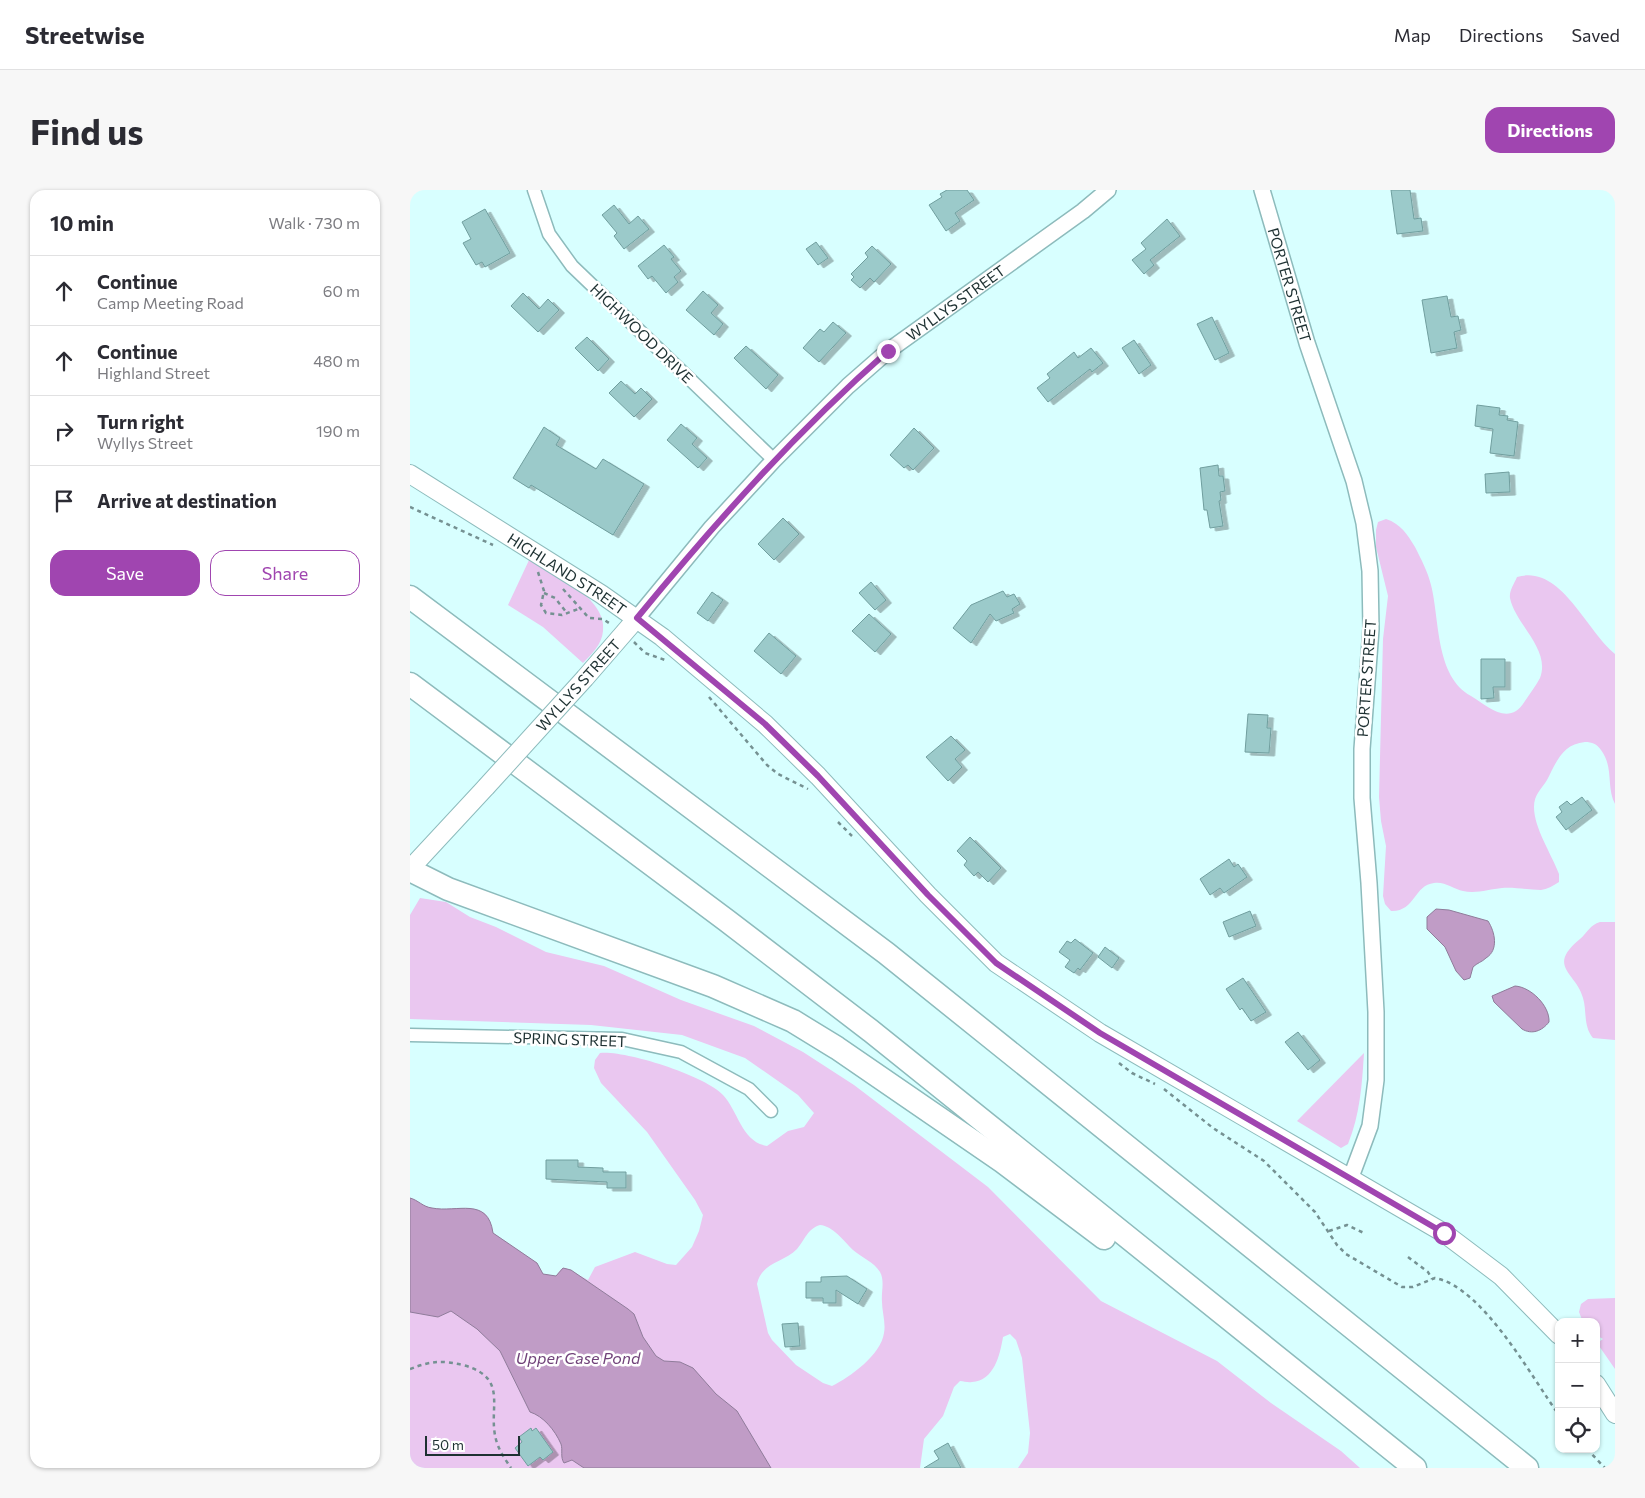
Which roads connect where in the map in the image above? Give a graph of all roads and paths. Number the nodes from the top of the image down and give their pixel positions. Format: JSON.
{"nodes":[{"id":1,"x":534,"y":190,"type":"edge"},
{"id":2,"x":1108,"y":190,"type":"edge"},
{"id":3,"x":1262,"y":190,"type":"edge"},
{"id":4,"x":774,"y":460,"type":"junction"},
{"id":5,"x":410,"y":474,"type":"edge"},
{"id":6,"x":410,"y":507,"type":"edge"},
{"id":7,"x":497,"y":547,"type":"dead end"},
{"id":8,"x":530,"y":567,"type":"dead end"},
{"id":9,"x":538,"y":572,"type":"junction"},
{"id":10,"x":544,"y":576,"type":"dead end"},
{"id":11,"x":562,"y":588,"type":"dead end"},
{"id":12,"x":544,"y":593,"type":"junction"},
{"id":13,"x":410,"y":597,"type":"edge"},
{"id":14,"x":581,"y":608,"type":"junction"},
{"id":15,"x":567,"y":613,"type":"junction"},
{"id":16,"x":637,"y":618,"type":"junction"},
{"id":17,"x":603,"y":619,"type":"dead end"},
{"id":18,"x":410,"y":684,"type":"edge"},
{"id":19,"x":410,"y":870,"type":"edge"},
{"id":20,"x":410,"y":1035,"type":"edge"},
{"id":21,"x":771,"y":1111,"type":"dead end"},
{"id":22,"x":1351,"y":1178,"type":"junction"},
{"id":23,"x":1328,"y":1231,"type":"dead end"},
{"id":24,"x":1364,"y":1233,"type":"dead end"},
{"id":25,"x":1408,"y":1257,"type":"dead end"},
{"id":26,"x":1432,"y":1279,"type":"dead end"},
{"id":27,"x":1214,"y":1306,"type":"junction"},
{"id":28,"x":1555,"y":1331,"type":"edge"},
{"id":29,"x":410,"y":1369,"type":"edge"},
{"id":30,"x":1600,"y":1390,"type":"edge"},
{"id":31,"x":1615,"y":1414,"type":"edge"},
{"id":32,"x":1590,"y":1453,"type":"edge"},
{"id":33,"x":511,"y":1468,"type":"edge"},
{"id":34,"x":1415,"y":1468,"type":"edge"},
{"id":35,"x":1527,"y":1468,"type":"edge"},
{"id":36,"x":1605,"y":1468,"type":"edge"}],
"edges":[{"from":1,"to":4,"type":"street","name":"HIGHWOOD DRIVE"},
{"from":2,"to":4,"type":"street","name":"WYLLYS STREET"},
{"from":3,"to":22,"type":"street","name":"PORTER STREET"},
{"from":4,"to":16,"type":"street","name":"WYLLYS STREET"},
{"from":5,"to":16,"type":"main road","name":"HIGHLAND STREET"},
{"from":6,"to":7,"type":"path"},
{"from":8,"to":9,"type":"path"},
{"from":9,"to":10,"type":"path"},
{"from":9,"to":12,"type":"path"},
{"from":11,"to":14,"type":"path"},
{"from":12,"to":15,"type":"path"},
{"from":12,"to":15,"type":"path"},
{"from":13,"to":35,"type":"highway"},
{"from":14,"to":15,"type":"path"},
{"from":14,"to":17,"type":"path"},
{"from":16,"to":19,"type":"main road","name":"WYLLYS STREET","bridge":true},
{"from":16,"to":22,"type":"main road","name":"HIGHLAND STREET"},
{"from":18,"to":27,"type":"highway"},
{"from":19,"to":27,"type":"highway"},
{"from":20,"to":21,"type":"street","name":"SPRING STREET"},
{"from":22,"to":28,"type":"main road","name":"HIGHLAND STREET"},
{"from":23,"to":24,"type":"path"},
{"from":25,"to":26,"type":"path"},
{"from":27,"to":34,"type":"highway"},
{"from":29,"to":33,"type":"path"},
{"from":30,"to":31,"type":"main road"},
{"from":32,"to":36,"type":"path"}]}
